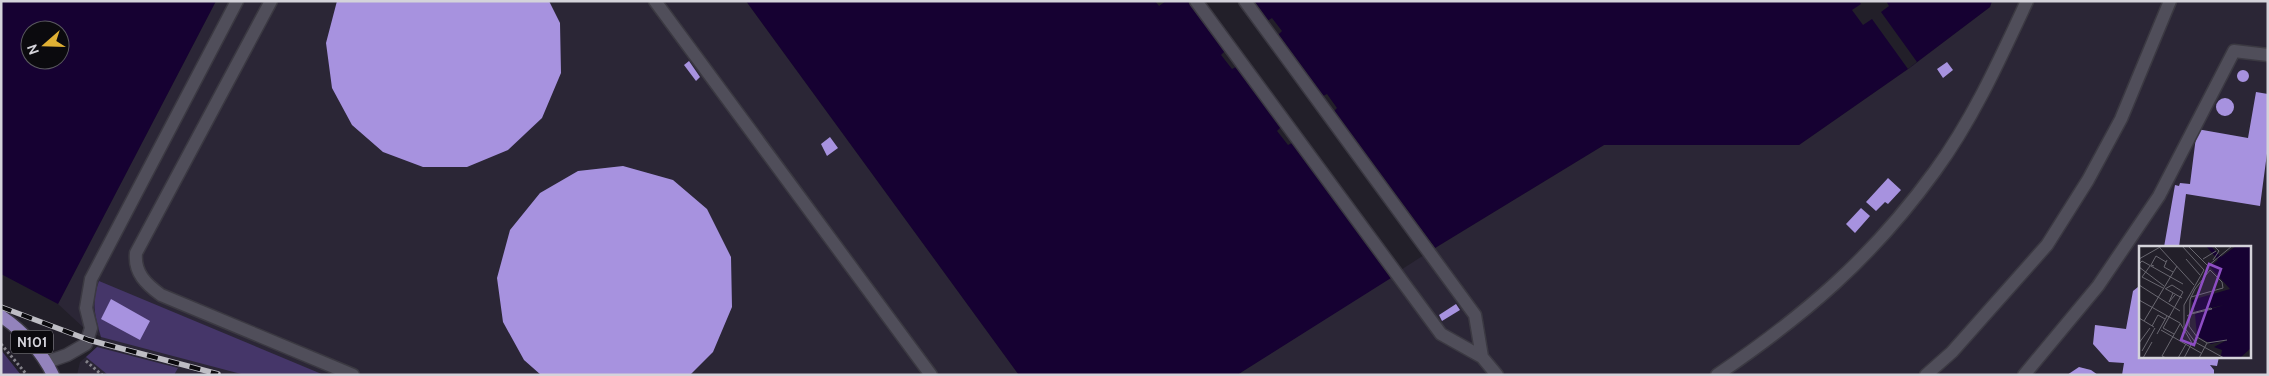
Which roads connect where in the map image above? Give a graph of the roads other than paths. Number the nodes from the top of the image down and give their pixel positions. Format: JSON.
{"nodes":[{"id":1,"x":237,"y":1,"type":"edge"},
{"id":2,"x":272,"y":1,"type":"edge"},
{"id":3,"x":655,"y":1,"type":"edge"},
{"id":4,"x":1196,"y":1,"type":"edge"},
{"id":5,"x":1245,"y":1,"type":"edge"},
{"id":6,"x":2027,"y":1,"type":"edge"},
{"id":7,"x":2170,"y":1,"type":"edge"},
{"id":8,"x":2268,"y":55,"type":"edge"},
{"id":9,"x":1,"y":316,"type":"edge"},
{"id":10,"x":1482,"y":356,"type":"junction"},
{"id":11,"x":1738,"y":361,"type":"junction"},
{"id":12,"x":46,"y":362,"type":"junction"},
{"id":13,"x":53,"y":375,"type":"edge"},
{"id":14,"x":353,"y":375,"type":"edge"},
{"id":15,"x":930,"y":375,"type":"edge"},
{"id":16,"x":1497,"y":375,"type":"edge"},
{"id":17,"x":1717,"y":375,"type":"edge"},
{"id":18,"x":1728,"y":375,"type":"edge"},
{"id":19,"x":1926,"y":375,"type":"edge"},
{"id":20,"x":2024,"y":375,"type":"edge"}],
"edges":[{"from":1,"to":12,"type":"lane"},
{"from":2,"to":14,"type":"lane"},
{"from":3,"to":15,"type":"lane"},
{"from":4,"to":10,"type":"lane"},
{"from":5,"to":10,"type":"lane"},
{"from":6,"to":11,"type":"lane"},
{"from":7,"to":19,"type":"lane"},
{"from":8,"to":20,"type":"lane"},
{"from":9,"to":12,"type":"main road","number":"N101"},
{"from":10,"to":16,"type":"lane"},
{"from":11,"to":17,"type":"lane"},
{"from":11,"to":18,"type":"lane"},
{"from":12,"to":13,"type":"main road","number":"N101"}]}
